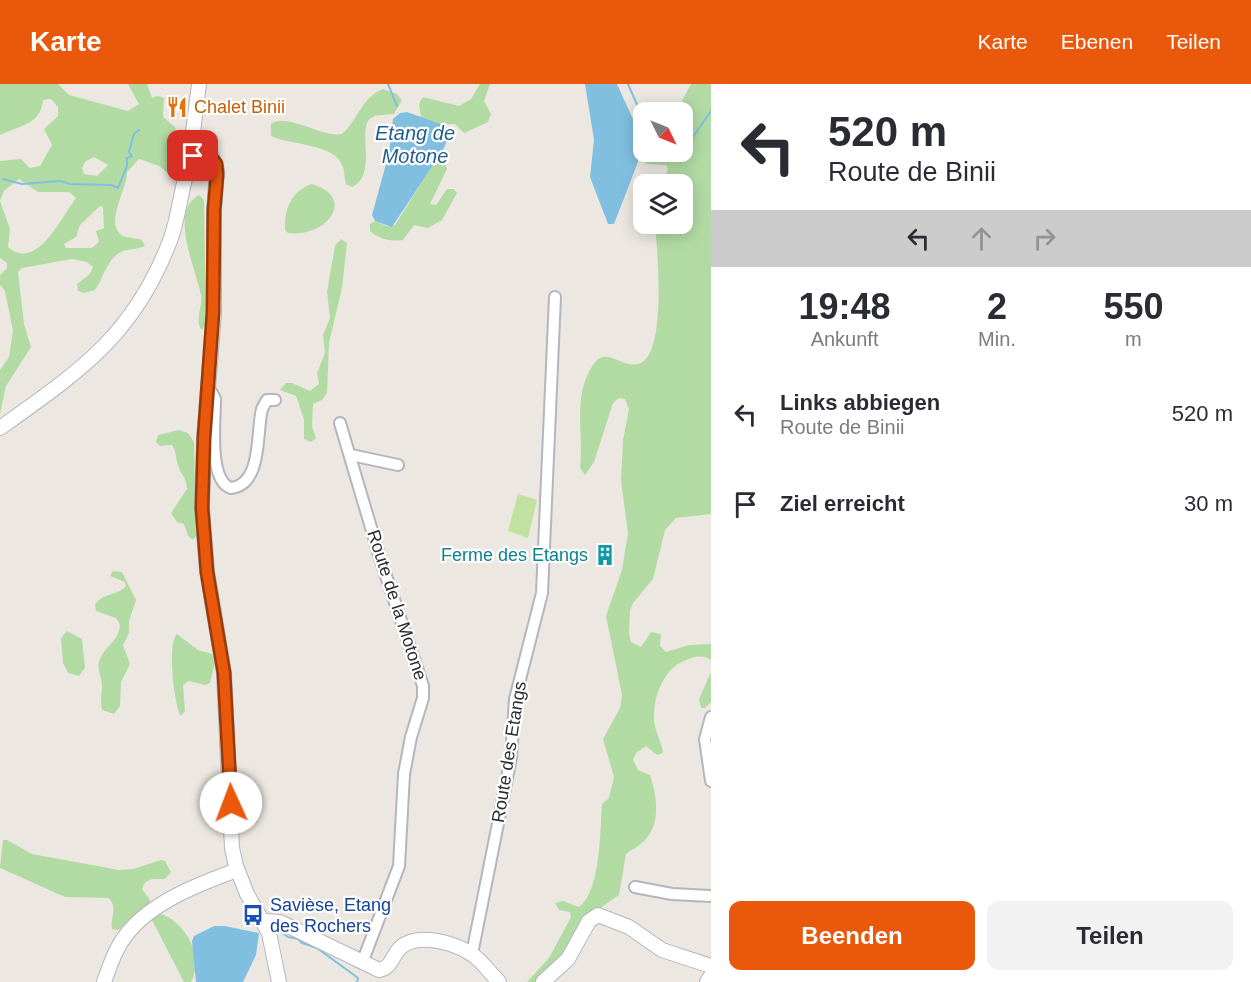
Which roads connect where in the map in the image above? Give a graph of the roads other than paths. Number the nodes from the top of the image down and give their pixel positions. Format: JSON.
{"nodes":[{"id":1,"x":199,"y":84,"type":"edge"},
{"id":2,"x":202,"y":154,"type":"junction"},
{"id":3,"x":555,"y":297,"type":"dead end"},
{"id":4,"x":208,"y":391,"type":"junction"},
{"id":5,"x":275,"y":400,"type":"dead end"},
{"id":6,"x":340,"y":423,"type":"dead end"},
{"id":7,"x":0,"y":428,"type":"edge"},
{"id":8,"x":351,"y":455,"type":"junction"},
{"id":9,"x":398,"y":465,"type":"dead end"},
{"id":10,"x":711,"y":717,"type":"edge"},
{"id":11,"x":711,"y":781,"type":"edge"},
{"id":12,"x":237,"y":870,"type":"junction"},
{"id":13,"x":635,"y":887,"type":"dead end"},
{"id":14,"x":711,"y":896,"type":"edge"},
{"id":15,"x":265,"y":921,"type":"junction"},
{"id":16,"x":472,"y":954,"type":"junction"},
{"id":17,"x":362,"y":963,"type":"junction"},
{"id":18,"x":711,"y":966,"type":"edge"},
{"id":19,"x":711,"y":976,"type":"edge"},
{"id":20,"x":104,"y":982,"type":"edge"},
{"id":21,"x":279,"y":982,"type":"edge"},
{"id":22,"x":499,"y":982,"type":"edge"},
{"id":23,"x":543,"y":982,"type":"edge"},
{"id":24,"x":707,"y":982,"type":"edge"}],
"edges":[{"from":1,"to":2,"type":"street"},
{"from":2,"to":4,"type":"street"},
{"from":2,"to":7,"type":"street"},
{"from":3,"to":16,"type":"street","name":"Route des Etangs"},
{"from":4,"to":5,"type":"street"},
{"from":4,"to":12,"type":"street"},
{"from":6,"to":8,"type":"street","name":"Route de la Motone"},
{"from":8,"to":9,"type":"street"},
{"from":8,"to":17,"type":"street","name":"Route de la Motone"},
{"from":10,"to":11,"type":"street"},
{"from":12,"to":15,"type":"street"},
{"from":12,"to":20,"type":"street"},
{"from":13,"to":14,"type":"street"},
{"from":15,"to":17,"type":"street"},
{"from":15,"to":21,"type":"street"},
{"from":16,"to":17,"type":"street"},
{"from":16,"to":22,"type":"street"},
{"from":18,"to":23,"type":"street"},
{"from":19,"to":24,"type":"street"}]}
